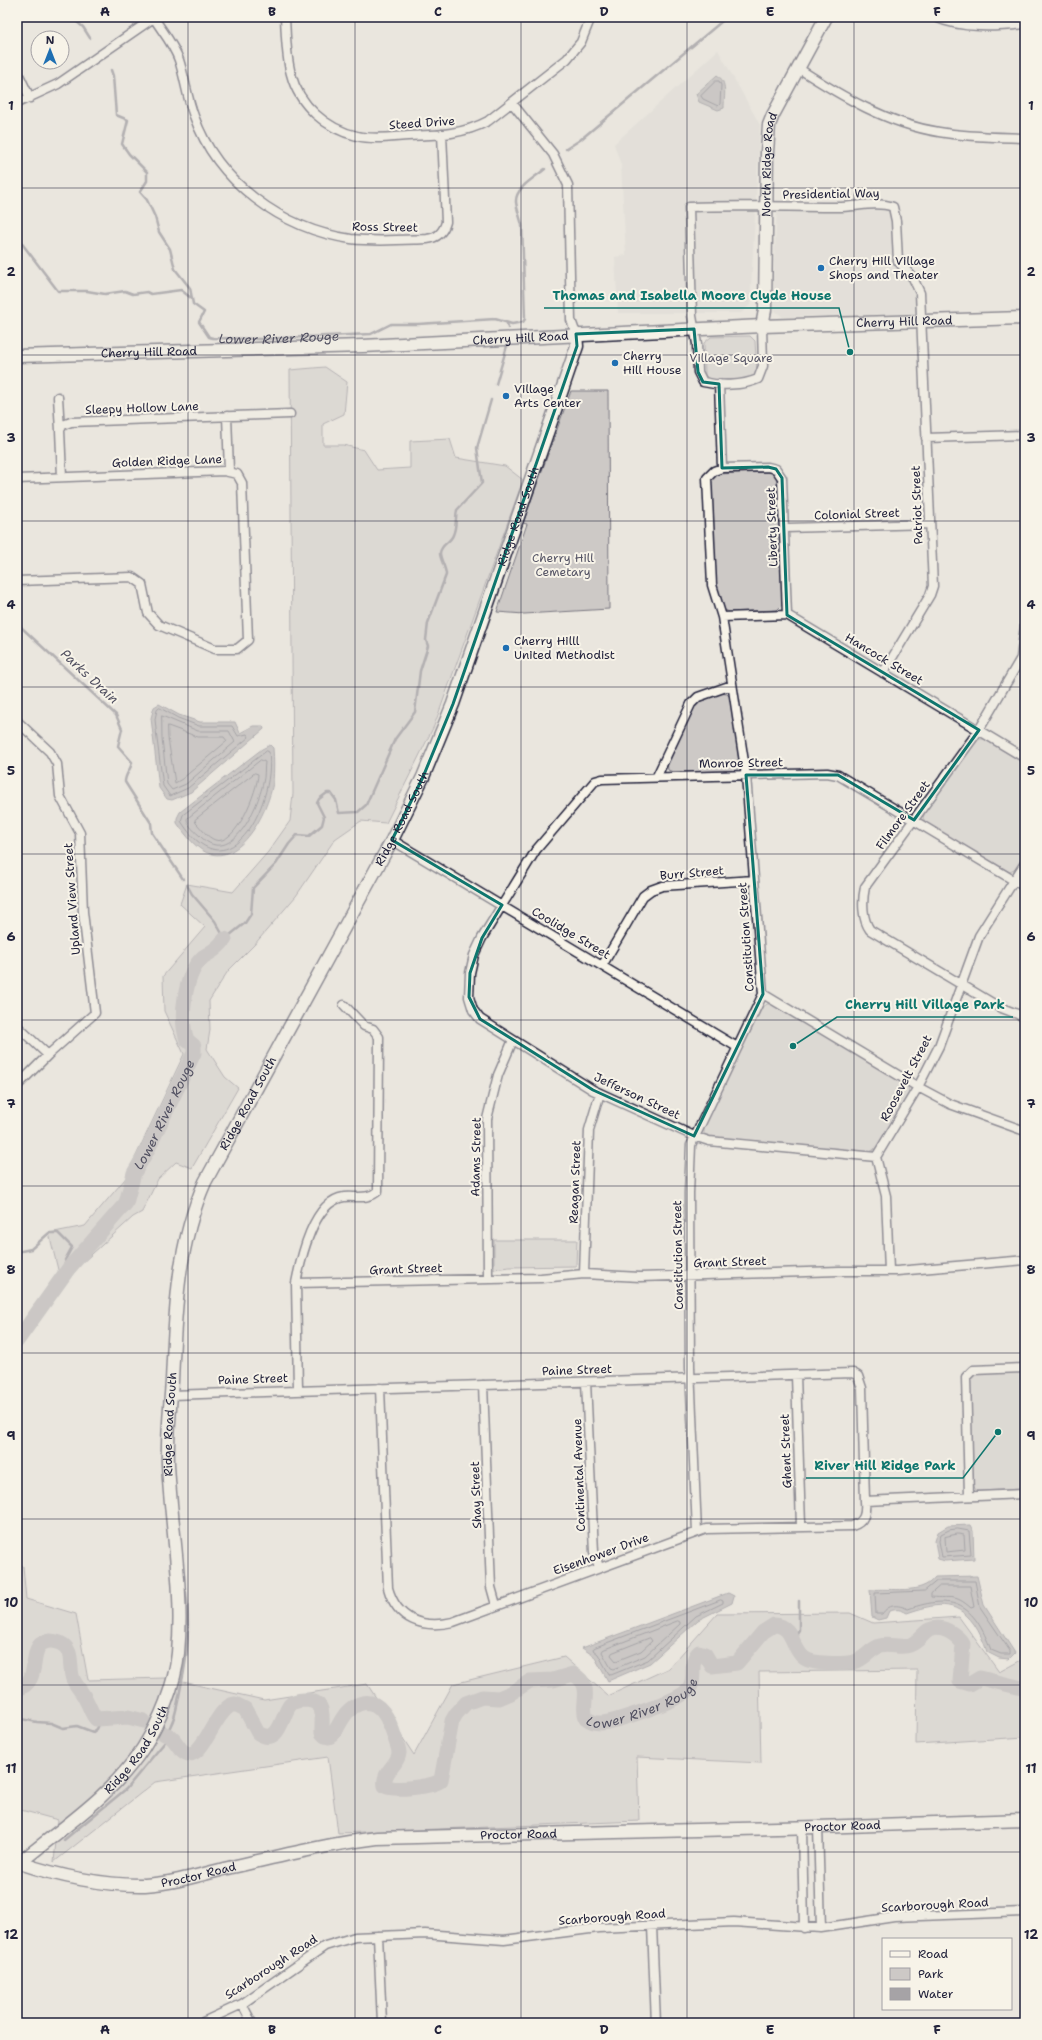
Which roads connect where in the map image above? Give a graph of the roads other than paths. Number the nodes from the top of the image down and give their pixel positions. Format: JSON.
{"nodes":[{"id":1,"x":285,"y":17,"type":"edge"},
{"id":2,"x":592,"y":17,"type":"edge"},
{"id":3,"x":826,"y":17,"type":"edge"},
{"id":4,"x":934,"y":17,"type":"edge"},
{"id":5,"x":155,"y":18,"type":"edge"},
{"id":6,"x":1025,"y":24,"type":"edge"},
{"id":7,"x":798,"y":68,"type":"junction"},
{"id":8,"x":17,"y":71,"type":"edge"},
{"id":9,"x":30,"y":98,"type":"junction"},
{"id":10,"x":512,"y":103,"type":"junction"},
{"id":11,"x":17,"y":104,"type":"edge"},
{"id":12,"x":442,"y":134,"type":"junction"},
{"id":13,"x":1025,"y":138,"type":"edge"},
{"id":14,"x":766,"y":207,"type":"junction"},
{"id":15,"x":1025,"y":318,"type":"edge"},
{"id":16,"x":921,"y":322,"type":"junction"},
{"id":17,"x":762,"y":326,"type":"junction"},
{"id":18,"x":694,"y":329,"type":"junction"},
{"id":19,"x":576,"y":334,"type":"junction"},
{"id":20,"x":17,"y":356,"type":"edge"},
{"id":21,"x":719,"y":384,"type":"junction"},
{"id":22,"x":58,"y":397,"type":"dead end"},
{"id":23,"x":290,"y":414,"type":"dead end"},
{"id":24,"x":227,"y":416,"type":"junction"},
{"id":25,"x":60,"y":430,"type":"junction"},
{"id":26,"x":1025,"y":435,"type":"edge"},
{"id":27,"x":926,"y":438,"type":"junction"},
{"id":28,"x":722,"y":468,"type":"junction"},
{"id":29,"x":229,"y":471,"type":"junction"},
{"id":30,"x":62,"y":477,"type":"junction"},
{"id":31,"x":17,"y":479,"type":"edge"},
{"id":32,"x":930,"y":524,"type":"junction"},
{"id":33,"x":785,"y":528,"type":"junction"},
{"id":34,"x":17,"y":581,"type":"edge"},
{"id":35,"x":788,"y":615,"type":"junction"},
{"id":36,"x":722,"y":617,"type":"junction"},
{"id":37,"x":1025,"y":625,"type":"edge"},
{"id":38,"x":883,"y":673,"type":"junction"},
{"id":39,"x":732,"y":685,"type":"junction"},
{"id":40,"x":17,"y":721,"type":"edge"},
{"id":41,"x":979,"y":730,"type":"junction"},
{"id":42,"x":1025,"y":758,"type":"edge"},
{"id":43,"x":746,"y":775,"type":"junction"},
{"id":44,"x":657,"y":776,"type":"junction"},
{"id":45,"x":914,"y":820,"type":"junction"},
{"id":46,"x":392,"y":840,"type":"junction"},
{"id":47,"x":1025,"y":863,"type":"edge"},
{"id":48,"x":754,"y":880,"type":"junction"},
{"id":49,"x":1014,"y":880,"type":"junction"},
{"id":50,"x":1025,"y":887,"type":"edge"},
{"id":51,"x":502,"y":906,"type":"junction"},
{"id":52,"x":602,"y":966,"type":"junction"},
{"id":53,"x":962,"y":984,"type":"junction"},
{"id":54,"x":763,"y":994,"type":"junction"},
{"id":55,"x":344,"y":1005,"type":"dead end"},
{"id":56,"x":1025,"y":1018,"type":"edge"},
{"id":57,"x":17,"y":1026,"type":"edge"},
{"id":58,"x":514,"y":1040,"type":"junction"},
{"id":59,"x":738,"y":1047,"type":"junction"},
{"id":60,"x":48,"y":1055,"type":"junction"},
{"id":61,"x":17,"y":1086,"type":"edge"},
{"id":62,"x":918,"y":1087,"type":"junction"},
{"id":63,"x":600,"y":1093,"type":"junction"},
{"id":64,"x":1025,"y":1131,"type":"edge"},
{"id":65,"x":694,"y":1136,"type":"junction"},
{"id":66,"x":876,"y":1157,"type":"junction"},
{"id":67,"x":1025,"y":1260,"type":"edge"},
{"id":68,"x":889,"y":1271,"type":"junction"},
{"id":69,"x":584,"y":1274,"type":"junction"},
{"id":70,"x":690,"y":1276,"type":"junction"},
{"id":71,"x":488,"y":1278,"type":"junction"},
{"id":72,"x":296,"y":1283,"type":"junction"},
{"id":73,"x":1025,"y":1368,"type":"edge"},
{"id":74,"x":796,"y":1375,"type":"junction"},
{"id":75,"x":690,"y":1377,"type":"junction"},
{"id":76,"x":586,"y":1382,"type":"junction"},
{"id":77,"x":483,"y":1385,"type":"junction"},
{"id":78,"x":380,"y":1388,"type":"junction"},
{"id":79,"x":298,"y":1390,"type":"junction"},
{"id":80,"x":171,"y":1395,"type":"junction"},
{"id":81,"x":1025,"y":1494,"type":"edge"},
{"id":82,"x":969,"y":1495,"type":"junction"},
{"id":83,"x":865,"y":1501,"type":"junction"},
{"id":84,"x":801,"y":1526,"type":"junction"},
{"id":85,"x":697,"y":1532,"type":"junction"},
{"id":86,"x":599,"y":1567,"type":"junction"},
{"id":87,"x":496,"y":1605,"type":"junction"},
{"id":88,"x":1025,"y":1820,"type":"edge"},
{"id":89,"x":818,"y":1827,"type":"junction"},
{"id":90,"x":802,"y":1828,"type":"junction"},
{"id":91,"x":19,"y":1864,"type":"edge"},
{"id":92,"x":1025,"y":1912,"type":"edge"},
{"id":93,"x":652,"y":1926,"type":"junction"},
{"id":94,"x":804,"y":1928,"type":"junction"},
{"id":95,"x":821,"y":1928,"type":"junction"},
{"id":96,"x":378,"y":1936,"type":"junction"},
{"id":97,"x":242,"y":2004,"type":"junction"},
{"id":98,"x":201,"y":2023,"type":"edge"},
{"id":99,"x":252,"y":2023,"type":"edge"},
{"id":100,"x":382,"y":2023,"type":"edge"},
{"id":101,"x":656,"y":2023,"type":"edge"}],
"edges":[{"from":1,"to":12,"type":"street","name":"Steed Drive"},
{"from":2,"to":10,"type":"street","name":"Steed Drive"},
{"from":3,"to":7,"type":"main road","name":"North Ridge Road"},
{"from":4,"to":6,"type":"street"},
{"from":5,"to":9,"type":"street"},
{"from":5,"to":12,"type":"street","name":"Ross Street"},
{"from":7,"to":13,"type":"street"},
{"from":7,"to":14,"type":"main road","name":"North Ridge Road"},
{"from":8,"to":9,"type":"street"},
{"from":9,"to":11,"type":"street"},
{"from":10,"to":12,"type":"street","name":"Steed Drive"},
{"from":10,"to":19,"type":"street"},
{"from":14,"to":16,"type":"street","name":"Presidential Way"},
{"from":14,"to":17,"type":"main road","name":"North Ridge Road"},
{"from":14,"to":18,"type":"street"},
{"from":15,"to":16,"type":"main road","name":"Cherry Hill Road"},
{"from":16,"to":17,"type":"main road","name":"Cherry Hill Road"},
{"from":16,"to":27,"type":"street","name":"Patriot Street"},
{"from":17,"to":18,"type":"main road","name":"Cherry Hill Road"},
{"from":17,"to":21,"type":"street"},
{"from":18,"to":19,"type":"main road","name":"Cherry Hill Road"},
{"from":18,"to":21,"type":"street"},
{"from":19,"to":20,"type":"main road","name":"Cherry Hill Road"},
{"from":19,"to":46,"type":"main road","name":"Ridge Road South"},
{"from":21,"to":28,"type":"street"},
{"from":22,"to":25,"type":"street"},
{"from":23,"to":24,"type":"street","name":"Sleepy Hollow Lane"},
{"from":24,"to":25,"type":"street","name":"Sleepy Hollow Lane"},
{"from":24,"to":29,"type":"street"},
{"from":25,"to":30,"type":"street"},
{"from":26,"to":27,"type":"street"},
{"from":27,"to":32,"type":"street","name":"Patriot Street"},
{"from":28,"to":33,"type":"street","name":"Liberty Street"},
{"from":28,"to":36,"type":"street","name":"Constitution Street"},
{"from":29,"to":30,"type":"street","name":"Golden Ridge Lane"},
{"from":29,"to":34,"type":"street","name":"Golden Ridge Lane"},
{"from":30,"to":31,"type":"street","name":"Golden Ridge Lane"},
{"from":32,"to":33,"type":"street","name":"Colonial Street"},
{"from":32,"to":38,"type":"street","name":"Patriot Street"},
{"from":33,"to":35,"type":"street","name":"Liberty Street"},
{"from":35,"to":36,"type":"street"},
{"from":35,"to":38,"type":"street","name":"Hancock Street"},
{"from":36,"to":39,"type":"street","name":"Constitution Street"},
{"from":37,"to":41,"type":"street","name":"Filmore Street"},
{"from":38,"to":41,"type":"street","name":"Hancock Street"},
{"from":39,"to":43,"type":"street","name":"Constitution Street"},
{"from":39,"to":44,"type":"street"},
{"from":40,"to":60,"type":"street","name":"Upland View Street"},
{"from":41,"to":42,"type":"street","name":"Hancock Street"},
{"from":41,"to":45,"type":"street","name":"Filmore Street"},
{"from":43,"to":44,"type":"street","name":"Monroe Street"},
{"from":43,"to":45,"type":"street","name":"Monroe Street"},
{"from":43,"to":48,"type":"street","name":"Constitution Street"},
{"from":44,"to":51,"type":"street","name":"Monroe Street"},
{"from":45,"to":49,"type":"street","name":"Monroe Street"},
{"from":45,"to":53,"type":"street","name":"Filmore Street"},
{"from":46,"to":51,"type":"street","name":"Coolidge Street"},
{"from":46,"to":80,"type":"main road","name":"Ridge Road South"},
{"from":47,"to":49,"type":"street","name":"Roosevelt Street"},
{"from":48,"to":52,"type":"street","name":"Burr Street"},
{"from":48,"to":54,"type":"street","name":"Constitution Street"},
{"from":49,"to":50,"type":"street","name":"Monroe Street"},
{"from":49,"to":53,"type":"street","name":"Roosevelt Street"},
{"from":51,"to":52,"type":"street","name":"Coolidge Street"},
{"from":51,"to":58,"type":"street","name":"Jefferson Street"},
{"from":52,"to":59,"type":"street","name":"Coolidge Street"},
{"from":53,"to":56,"type":"street"},
{"from":53,"to":62,"type":"street","name":"Roosevelt Street"},
{"from":54,"to":59,"type":"street","name":"Constitution Street"},
{"from":54,"to":62,"type":"street"},
{"from":55,"to":72,"type":"street"},
{"from":57,"to":60,"type":"street"},
{"from":58,"to":63,"type":"street","name":"Jefferson Street"},
{"from":58,"to":71,"type":"street","name":"Adams Street"},
{"from":59,"to":65,"type":"street","name":"Constitution Street"},
{"from":60,"to":61,"type":"street","name":"Upland View Street"},
{"from":62,"to":64,"type":"street"},
{"from":62,"to":66,"type":"street","name":"Roosevelt Street"},
{"from":63,"to":65,"type":"street","name":"Jefferson Street"},
{"from":63,"to":69,"type":"street","name":"Reagan Street"},
{"from":65,"to":66,"type":"street","name":"Jefferson Street"},
{"from":65,"to":70,"type":"street","name":"Constitution Street"},
{"from":66,"to":68,"type":"street"},
{"from":67,"to":68,"type":"street","name":"Grant Street"},
{"from":68,"to":70,"type":"street","name":"Grant Street"},
{"from":69,"to":70,"type":"street","name":"Grant Street"},
{"from":69,"to":71,"type":"street","name":"Grant Street"},
{"from":70,"to":75,"type":"street","name":"Constitution Street"},
{"from":71,"to":72,"type":"street","name":"Grant Street"},
{"from":72,"to":79,"type":"street"},
{"from":73,"to":82,"type":"street"},
{"from":74,"to":75,"type":"street","name":"Paine Street"},
{"from":74,"to":83,"type":"street","name":"Paine Street"},
{"from":74,"to":84,"type":"street","name":"Ghent Street"},
{"from":75,"to":76,"type":"street","name":"Paine Street"},
{"from":75,"to":85,"type":"street","name":"Constitution Street"},
{"from":76,"to":77,"type":"street","name":"Paine Street"},
{"from":76,"to":86,"type":"street","name":"Continental Avenue"},
{"from":77,"to":78,"type":"street","name":"Paine Street"},
{"from":77,"to":87,"type":"street","name":"Shay Street"},
{"from":78,"to":79,"type":"street","name":"Paine Street"},
{"from":78,"to":87,"type":"street","name":"Eisenhower Drive"},
{"from":79,"to":80,"type":"street","name":"Paine Street"},
{"from":80,"to":91,"type":"main road","name":"Ridge Road South"},
{"from":81,"to":82,"type":"street"},
{"from":82,"to":83,"type":"street"},
{"from":83,"to":84,"type":"street","name":"Eisenhower Drive"},
{"from":84,"to":85,"type":"street","name":"Eisenhower Drive"},
{"from":85,"to":86,"type":"street","name":"Eisenhower Drive"},
{"from":86,"to":87,"type":"street","name":"Eisenhower Drive"},
{"from":88,"to":89,"type":"main road","name":"Proctor Road"},
{"from":89,"to":90,"type":"main road","name":"Proctor Road"},
{"from":89,"to":95,"type":"street"},
{"from":90,"to":91,"type":"main road","name":"Proctor Road"},
{"from":90,"to":94,"type":"street"},
{"from":92,"to":95,"type":"street","name":"Scarborough Road"},
{"from":93,"to":94,"type":"street","name":"Scarborough Road"},
{"from":93,"to":96,"type":"street","name":"Scarborough Road"},
{"from":93,"to":101,"type":"street"},
{"from":94,"to":95,"type":"street","name":"Scarborough Road"},
{"from":96,"to":97,"type":"street","name":"Scarborough Road"},
{"from":96,"to":100,"type":"street"},
{"from":97,"to":98,"type":"street","name":"Scarborough Road"},
{"from":97,"to":99,"type":"street"}]}
